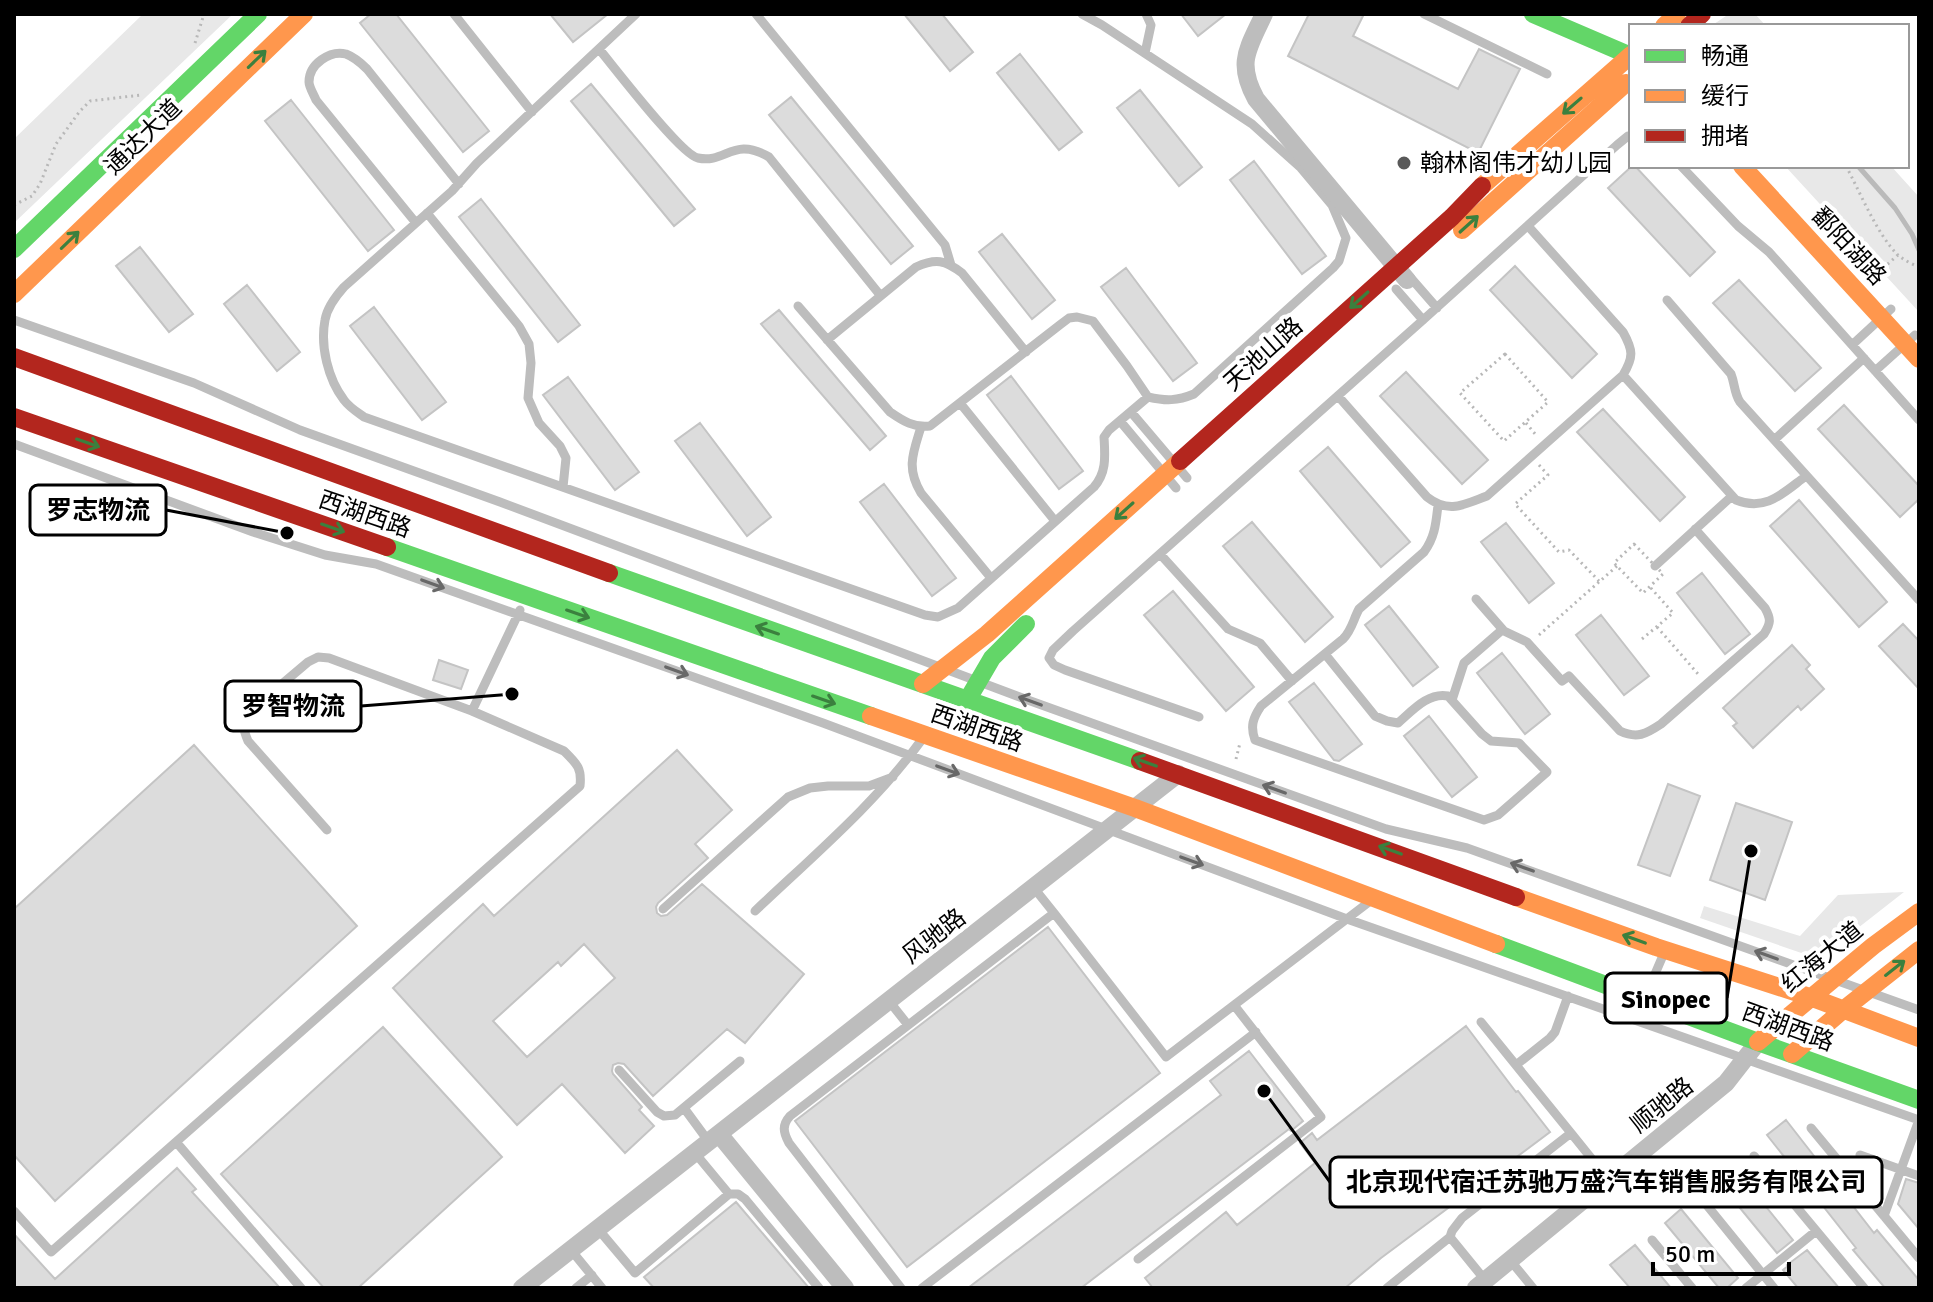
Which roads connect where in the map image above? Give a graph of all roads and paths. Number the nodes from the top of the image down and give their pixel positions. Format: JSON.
{"nodes":[{"id":1,"x":204,"y":14,"type":"edge"},
{"id":2,"x":258,"y":14,"type":"edge"},
{"id":3,"x":304,"y":14,"type":"edge"},
{"id":4,"x":454,"y":14,"type":"edge"},
{"id":5,"x":756,"y":14,"type":"edge"},
{"id":6,"x":1082,"y":14,"type":"edge"},
{"id":7,"x":1146,"y":14,"type":"edge"},
{"id":8,"x":1264,"y":14,"type":"edge"},
{"id":9,"x":1424,"y":14,"type":"edge"},
{"id":10,"x":1533,"y":14,"type":"edge"},
{"id":11,"x":1568,"y":14,"type":"edge"},
{"id":12,"x":632,"y":16,"type":"edge"},
{"id":13,"x":1629,"y":40,"type":"edge"},
{"id":14,"x":194,"y":47,"type":"dead end"},
{"id":15,"x":599,"y":49,"type":"junction"},
{"id":16,"x":1145,"y":53,"type":"junction"},
{"id":17,"x":1629,"y":54,"type":"edge"},
{"id":18,"x":1629,"y":57,"type":"edge"},
{"id":19,"x":1547,"y":74,"type":"dead end"},
{"id":20,"x":1629,"y":80,"type":"edge"},
{"id":21,"x":144,"y":95,"type":"dead end"},
{"id":22,"x":532,"y":112,"type":"junction"},
{"id":23,"x":1629,"y":137,"type":"edge"},
{"id":24,"x":1683,"y":168,"type":"edge"},
{"id":25,"x":1744,"y":168,"type":"edge"},
{"id":26,"x":1763,"y":168,"type":"edge"},
{"id":27,"x":1847,"y":168,"type":"edge"},
{"id":28,"x":459,"y":184,"type":"junction"},
{"id":29,"x":14,"y":205,"type":"edge"},
{"id":30,"x":427,"y":213,"type":"junction"},
{"id":31,"x":416,"y":223,"type":"junction"},
{"id":32,"x":1528,"y":226,"type":"junction"},
{"id":33,"x":14,"y":249,"type":"edge"},
{"id":34,"x":1898,"y":255,"type":"junction"},
{"id":35,"x":951,"y":265,"type":"junction"},
{"id":36,"x":1919,"y":267,"type":"edge"},
{"id":37,"x":1402,"y":278,"type":"junction"},
{"id":38,"x":1867,"y":282,"type":"junction"},
{"id":39,"x":14,"y":294,"type":"edge"},
{"id":40,"x":880,"y":295,"type":"junction"},
{"id":41,"x":1667,"y":300,"type":"dead end"},
{"id":42,"x":798,"y":306,"type":"dead end"},
{"id":43,"x":1437,"y":308,"type":"junction"},
{"id":44,"x":1887,"y":314,"type":"junction"},
{"id":45,"x":14,"y":320,"type":"edge"},
{"id":46,"x":1423,"y":320,"type":"junction"},
{"id":47,"x":827,"y":340,"type":"junction"},
{"id":48,"x":1913,"y":340,"type":"edge"},
{"id":49,"x":1852,"y":345,"type":"junction"},
{"id":50,"x":1026,"y":352,"type":"junction"},
{"id":51,"x":14,"y":357,"type":"edge"},
{"id":52,"x":1864,"y":358,"type":"junction"},
{"id":53,"x":1919,"y":359,"type":"edge"},
{"id":54,"x":1875,"y":371,"type":"junction"},
{"id":55,"x":1623,"y":375,"type":"junction"},
{"id":56,"x":1338,"y":396,"type":"junction"},
{"id":57,"x":1148,"y":397,"type":"junction"},
{"id":58,"x":960,"y":403,"type":"junction"},
{"id":59,"x":1131,"y":412,"type":"junction"},
{"id":60,"x":14,"y":417,"type":"edge"},
{"id":61,"x":1919,"y":420,"type":"edge"},
{"id":62,"x":1120,"y":421,"type":"junction"},
{"id":63,"x":1526,"y":423,"type":"joint"},
{"id":64,"x":921,"y":427,"type":"junction"},
{"id":65,"x":1774,"y":440,"type":"junction"},
{"id":66,"x":14,"y":444,"type":"edge"},
{"id":67,"x":1531,"y":457,"type":"junction"},
{"id":68,"x":1176,"y":476,"type":"junction"},
{"id":69,"x":1806,"y":476,"type":"junction"},
{"id":70,"x":563,"y":487,"type":"junction"},
{"id":71,"x":1732,"y":496,"type":"junction"},
{"id":72,"x":1438,"y":505,"type":"junction"},
{"id":73,"x":1055,"y":521,"type":"junction"},
{"id":74,"x":1695,"y":529,"type":"junction"},
{"id":75,"x":1160,"y":554,"type":"junction"},
{"id":76,"x":1094,"y":562,"type":"dead end"},
{"id":77,"x":1617,"y":566,"type":"junction"},
{"id":78,"x":1655,"y":566,"type":"junction"},
{"id":79,"x":991,"y":578,"type":"junction"},
{"id":80,"x":1599,"y":581,"type":"junction"},
{"id":81,"x":1650,"y":587,"type":"junction"},
{"id":82,"x":527,"y":597,"type":"junction"},
{"id":83,"x":1476,"y":599,"type":"dead end"},
{"id":84,"x":1919,"y":600,"type":"edge"},
{"id":85,"x":518,"y":615,"type":"junction"},
{"id":86,"x":1035,"y":615,"type":"dead end"},
{"id":87,"x":1657,"y":627,"type":"junction"},
{"id":88,"x":1502,"y":630,"type":"junction"},
{"id":89,"x":1642,"y":639,"type":"dead end"},
{"id":90,"x":1529,"y":644,"type":"junction"},
{"id":91,"x":1325,"y":654,"type":"junction"},
{"id":92,"x":944,"y":669,"type":"junction"},
{"id":93,"x":977,"y":681,"type":"junction"},
{"id":94,"x":1292,"y":681,"type":"junction"},
{"id":95,"x":1707,"y":683,"type":"junction"},
{"id":96,"x":923,"y":684,"type":"junction"},
{"id":97,"x":968,"y":699,"type":"junction"},
{"id":98,"x":1452,"y":700,"type":"junction"},
{"id":99,"x":472,"y":711,"type":"junction"},
{"id":100,"x":1199,"y":717,"type":"dead end"},
{"id":101,"x":1253,"y":718,"type":"junction"},
{"id":102,"x":925,"y":735,"type":"junction"},
{"id":103,"x":910,"y":756,"type":"junction"},
{"id":104,"x":1178,"y":774,"type":"junction"},
{"id":105,"x":1233,"y":774,"type":"junction"},
{"id":106,"x":893,"y":777,"type":"junction"},
{"id":107,"x":1135,"y":808,"type":"junction"},
{"id":108,"x":1108,"y":829,"type":"junction"},
{"id":109,"x":327,"y":830,"type":"dead end"},
{"id":110,"x":1034,"y":888,"type":"junction"},
{"id":111,"x":1375,"y":898,"type":"junction"},
{"id":112,"x":663,"y":909,"type":"dead end"},
{"id":113,"x":755,"y":911,"type":"dead end"},
{"id":114,"x":1919,"y":912,"type":"edge"},
{"id":115,"x":1054,"y":913,"type":"junction"},
{"id":116,"x":1347,"y":919,"type":"junction"},
{"id":117,"x":1665,"y":950,"type":"junction"},
{"id":118,"x":1919,"y":950,"type":"edge"},
{"id":119,"x":1833,"y":979,"type":"junction"},
{"id":120,"x":1866,"y":991,"type":"junction"},
{"id":121,"x":1568,"y":996,"type":"junction"},
{"id":122,"x":1810,"y":997,"type":"junction"},
{"id":123,"x":1644,"y":999,"type":"junction"},
{"id":124,"x":889,"y":1001,"type":"junction"},
{"id":125,"x":1234,"y":1005,"type":"junction"},
{"id":126,"x":1843,"y":1010,"type":"junction"},
{"id":127,"x":1919,"y":1010,"type":"edge"},
{"id":128,"x":1481,"y":1022,"type":"dead end"},
{"id":129,"x":908,"y":1025,"type":"junction"},
{"id":130,"x":1256,"y":1032,"type":"junction"},
{"id":131,"x":1919,"y":1038,"type":"edge"},
{"id":132,"x":1758,"y":1042,"type":"junction"},
{"id":133,"x":1792,"y":1054,"type":"junction"},
{"id":134,"x":1746,"y":1058,"type":"junction"},
{"id":135,"x":740,"y":1061,"type":"dead end"},
{"id":136,"x":1516,"y":1065,"type":"junction"},
{"id":137,"x":619,"y":1070,"type":"dead end"},
{"id":138,"x":1919,"y":1100,"type":"edge"},
{"id":139,"x":684,"y":1108,"type":"junction"},
{"id":140,"x":1919,"y":1120,"type":"edge"},
{"id":141,"x":1811,"y":1128,"type":"dead end"},
{"id":142,"x":1571,"y":1133,"type":"junction"},
{"id":143,"x":177,"y":1143,"type":"junction"},
{"id":144,"x":708,"y":1143,"type":"junction"},
{"id":145,"x":1860,"y":1155,"type":"dead end"},
{"id":146,"x":1754,"y":1156,"type":"dead end"},
{"id":147,"x":1901,"y":1170,"type":"junction"},
{"id":148,"x":1919,"y":1176,"type":"edge"},
{"id":149,"x":1608,"y":1179,"type":"junction"},
{"id":150,"x":729,"y":1194,"type":"junction"},
{"id":151,"x":1701,"y":1198,"type":"dead end"},
{"id":152,"x":14,"y":1211,"type":"edge"},
{"id":153,"x":1884,"y":1216,"type":"junction"},
{"id":154,"x":598,"y":1229,"type":"junction"},
{"id":155,"x":1816,"y":1231,"type":"junction"},
{"id":156,"x":1450,"y":1237,"type":"junction"},
{"id":157,"x":1652,"y":1240,"type":"dead end"},
{"id":158,"x":571,"y":1250,"type":"junction"},
{"id":159,"x":1919,"y":1258,"type":"edge"},
{"id":160,"x":1138,"y":1259,"type":"dead end"},
{"id":161,"x":1510,"y":1260,"type":"junction"},
{"id":162,"x":1763,"y":1274,"type":"junction"},
{"id":163,"x":592,"y":1275,"type":"junction"},
{"id":164,"x":1481,"y":1284,"type":"edge"},
{"id":165,"x":301,"y":1288,"type":"edge"},
{"id":166,"x":522,"y":1288,"type":"edge"},
{"id":167,"x":576,"y":1288,"type":"edge"},
{"id":168,"x":602,"y":1288,"type":"edge"},
{"id":169,"x":819,"y":1288,"type":"edge"},
{"id":170,"x":845,"y":1288,"type":"edge"},
{"id":171,"x":901,"y":1288,"type":"edge"},
{"id":172,"x":922,"y":1288,"type":"edge"},
{"id":173,"x":1387,"y":1288,"type":"edge"},
{"id":174,"x":1533,"y":1288,"type":"edge"},
{"id":175,"x":1692,"y":1288,"type":"edge"},
{"id":176,"x":1746,"y":1288,"type":"edge"},
{"id":177,"x":1774,"y":1288,"type":"edge"},
{"id":178,"x":1864,"y":1288,"type":"edge"}],
"edges":[{"from":1,"to":14,"type":"path"},
{"from":2,"to":33,"type":"main road","name":"通达大道"},
{"from":39,"to":3,"type":"main road","name":"通达大道","one_way":true},
{"from":4,"to":22,"type":"lane"},
{"from":5,"to":35,"type":"lane"},
{"from":6,"to":16,"type":"lane"},
{"from":7,"to":16,"type":"lane"},
{"from":8,"to":37,"type":"street"},
{"from":9,"to":19,"type":"lane"},
{"from":10,"to":17,"type":"main road"},
{"from":11,"to":13,"type":"main road"},
{"from":12,"to":15,"type":"lane"},
{"from":15,"to":22,"type":"lane"},
{"from":15,"to":40,"type":"lane"},
{"from":16,"to":57,"type":"lane"},
{"from":18,"to":37,"type":"main road","name":"天池山路","one_way":true},
{"from":37,"to":20,"type":"main road","name":"天池山路","one_way":true},
{"from":21,"to":29,"type":"path"},
{"from":22,"to":28,"type":"lane"},
{"from":23,"to":32,"type":"lane"},
{"from":24,"to":49,"type":"lane"},
{"from":25,"to":44,"type":"main road","name":"鄱阳湖路"},
{"from":26,"to":38,"type":"main road","name":"鄱阳湖路"},
{"from":27,"to":34,"type":"path"},
{"from":28,"to":30,"type":"lane"},
{"from":28,"to":31,"type":"lane"},
{"from":30,"to":31,"type":"lane"},
{"from":30,"to":70,"type":"lane"},
{"from":31,"to":70,"type":"lane"},
{"from":32,"to":43,"type":"lane"},
{"from":32,"to":55,"type":"lane"},
{"from":34,"to":36,"type":"path"},
{"from":34,"to":38,"type":"path"},
{"from":35,"to":40,"type":"lane"},
{"from":35,"to":50,"type":"lane"},
{"from":37,"to":43,"type":"lane"},
{"from":37,"to":46,"type":"lane"},
{"from":37,"to":68,"type":"main road","name":"天池山路"},
{"from":38,"to":44,"type":"main road","name":"鄱阳湖路"},
{"from":40,"to":47,"type":"lane"},
{"from":41,"to":65,"type":"lane"},
{"from":42,"to":47,"type":"lane"},
{"from":43,"to":46,"type":"lane"},
{"from":44,"to":48,"type":"main road","name":"鄱阳湖路"},
{"from":44,"to":49,"type":"lane"},
{"from":45,"to":92,"type":"lane"},
{"from":46,"to":56,"type":"lane"},
{"from":47,"to":64,"type":"lane"},
{"from":48,"to":53,"type":"main road","name":"鄱阳湖路"},
{"from":48,"to":54,"type":"lane"},
{"from":49,"to":52,"type":"lane"},
{"from":50,"to":57,"type":"lane"},
{"from":50,"to":58,"type":"lane"},
{"from":96,"to":51,"type":"main road","name":"西湖西路","one_way":true},
{"from":52,"to":54,"type":"lane"},
{"from":52,"to":65,"type":"lane"},
{"from":54,"to":61,"type":"lane"},
{"from":55,"to":67,"type":"lane"},
{"from":55,"to":71,"type":"lane"},
{"from":56,"to":72,"type":"lane"},
{"from":56,"to":75,"type":"lane"},
{"from":57,"to":59,"type":"lane"},
{"from":58,"to":64,"type":"lane"},
{"from":58,"to":73,"type":"lane"},
{"from":59,"to":62,"type":"lane"},
{"from":59,"to":68,"type":"lane"},
{"from":60,"to":82,"type":"main road","name":"西湖西路","one_way":true},
{"from":62,"to":68,"type":"lane"},
{"from":62,"to":73,"type":"lane"},
{"from":63,"to":63,"type":"path"},
{"from":64,"to":79,"type":"lane"},
{"from":65,"to":69,"type":"lane"},
{"from":66,"to":85,"type":"lane","one_way":true},
{"from":67,"to":72,"type":"lane"},
{"from":67,"to":80,"type":"path"},
{"from":68,"to":76,"type":"main road","name":"天池山路"},
{"from":68,"to":92,"type":"main road","name":"天池山路","one_way":true},
{"from":69,"to":71,"type":"lane"},
{"from":69,"to":84,"type":"lane"},
{"from":70,"to":79,"type":"lane"},
{"from":71,"to":74,"type":"lane"},
{"from":72,"to":91,"type":"lane"},
{"from":73,"to":79,"type":"lane"},
{"from":74,"to":78,"type":"lane"},
{"from":74,"to":95,"type":"lane"},
{"from":75,"to":94,"type":"lane"},
{"from":75,"to":100,"type":"lane"},
{"from":77,"to":78,"type":"path"},
{"from":77,"to":80,"type":"path"},
{"from":77,"to":81,"type":"path"},
{"from":78,"to":81,"type":"path"},
{"from":80,"to":90,"type":"path"},
{"from":81,"to":87,"type":"path"},
{"from":82,"to":85,"type":"lane"},
{"from":82,"to":102,"type":"main road","name":"西湖西路","one_way":true},
{"from":83,"to":88,"type":"lane"},
{"from":85,"to":99,"type":"lane"},
{"from":85,"to":103,"type":"lane","one_way":true},
{"from":86,"to":93,"type":"main road"},
{"from":87,"to":89,"type":"path"},
{"from":87,"to":95,"type":"path"},
{"from":88,"to":90,"type":"lane"},
{"from":88,"to":98,"type":"lane"},
{"from":90,"to":95,"type":"lane"},
{"from":91,"to":94,"type":"lane"},
{"from":91,"to":98,"type":"lane"},
{"from":92,"to":93,"type":"lane"},
{"from":92,"to":96,"type":"main road","name":"天池山路"},
{"from":93,"to":97,"type":"main road"},
{"from":105,"to":93,"type":"lane","one_way":true},
{"from":94,"to":101,"type":"lane"},
{"from":96,"to":97,"type":"main road","name":"西湖西路"},
{"from":104,"to":97,"type":"main road","name":"西湖西路","one_way":true},
{"from":98,"to":101,"type":"lane"},
{"from":99,"to":109,"type":"lane"},
{"from":99,"to":143,"type":"lane"},
{"from":101,"to":105,"type":"path"},
{"from":102,"to":103,"type":"lane"},
{"from":102,"to":107,"type":"main road","name":"西湖西路"},
{"from":103,"to":106,"type":"lane"},
{"from":103,"to":108,"type":"lane","one_way":true},
{"from":104,"to":107,"type":"street","name":"风驰路"},
{"from":117,"to":104,"type":"main road","name":"西湖西路","one_way":true},
{"from":119,"to":105,"type":"lane","one_way":true},
{"from":106,"to":112,"type":"lane"},
{"from":106,"to":113,"type":"lane"},
{"from":107,"to":108,"type":"street","name":"风驰路"},
{"from":107,"to":111,"type":"main road","name":"西湖西路"},
{"from":108,"to":110,"type":"street","name":"风驰路"},
{"from":108,"to":116,"type":"lane","one_way":true},
{"from":110,"to":115,"type":"lane"},
{"from":110,"to":124,"type":"street","name":"风驰路"},
{"from":111,"to":116,"type":"lane"},
{"from":111,"to":123,"type":"main road","name":"西湖西路"},
{"from":114,"to":119,"type":"main road","name":"红海大道"},
{"from":115,"to":125,"type":"lane"},
{"from":115,"to":129,"type":"lane"},
{"from":116,"to":121,"type":"lane"},
{"from":116,"to":125,"type":"lane"},
{"from":117,"to":122,"type":"main road","name":"西湖西路"},
{"from":117,"to":123,"type":"lane"},
{"from":120,"to":118,"type":"main road","one_way":true},
{"from":119,"to":120,"type":"lane"},
{"from":119,"to":122,"type":"main road","name":"红海大道"},
{"from":120,"to":126,"type":"main road"},
{"from":120,"to":127,"type":"lane"},
{"from":121,"to":134,"type":"lane"},
{"from":121,"to":136,"type":"lane"},
{"from":122,"to":126,"type":"main road","name":"西湖西路"},
{"from":122,"to":132,"type":"main road","name":"红海大道"},
{"from":123,"to":132,"type":"main road","name":"西湖西路"},
{"from":124,"to":129,"type":"lane"},
{"from":124,"to":144,"type":"street","name":"风驰路"},
{"from":125,"to":130,"type":"lane"},
{"from":126,"to":131,"type":"main road","name":"西湖西路"},
{"from":126,"to":133,"type":"main road"},
{"from":128,"to":136,"type":"lane"},
{"from":129,"to":171,"type":"lane"},
{"from":130,"to":160,"type":"lane"},
{"from":130,"to":172,"type":"lane"},
{"from":132,"to":133,"type":"main road","name":"西湖西路"},
{"from":132,"to":134,"type":"street","name":"顺驰路"},
{"from":133,"to":138,"type":"main road","name":"西湖西路"},
{"from":134,"to":140,"type":"lane"},
{"from":134,"to":149,"type":"street","name":"顺驰路"},
{"from":135,"to":139,"type":"lane"},
{"from":136,"to":142,"type":"lane"},
{"from":137,"to":139,"type":"lane"},
{"from":139,"to":144,"type":"lane"},
{"from":140,"to":147,"type":"lane"},
{"from":141,"to":153,"type":"lane"},
{"from":142,"to":149,"type":"lane"},
{"from":142,"to":156,"type":"lane"},
{"from":143,"to":152,"type":"lane"},
{"from":143,"to":165,"type":"lane"},
{"from":144,"to":150,"type":"lane"},
{"from":144,"to":154,"type":"street","name":"风驰路"},
{"from":144,"to":170,"type":"street"},
{"from":145,"to":147,"type":"lane"},
{"from":146,"to":155,"type":"lane"},
{"from":147,"to":148,"type":"lane"},
{"from":147,"to":153,"type":"lane"},
{"from":149,"to":161,"type":"street","name":"顺驰路"},
{"from":150,"to":154,"type":"lane"},
{"from":150,"to":169,"type":"lane"},
{"from":151,"to":162,"type":"lane"},
{"from":153,"to":159,"type":"lane"},
{"from":154,"to":158,"type":"street","name":"风驰路"},
{"from":155,"to":162,"type":"lane"},
{"from":155,"to":178,"type":"lane"},
{"from":156,"to":164,"type":"lane"},
{"from":156,"to":173,"type":"lane"},
{"from":157,"to":175,"type":"lane"},
{"from":158,"to":163,"type":"lane"},
{"from":158,"to":166,"type":"street","name":"风驰路"},
{"from":161,"to":164,"type":"street","name":"顺驰路"},
{"from":161,"to":174,"type":"lane"},
{"from":162,"to":176,"type":"lane"},
{"from":162,"to":177,"type":"lane"},
{"from":163,"to":167,"type":"lane"},
{"from":163,"to":168,"type":"lane"}]}
